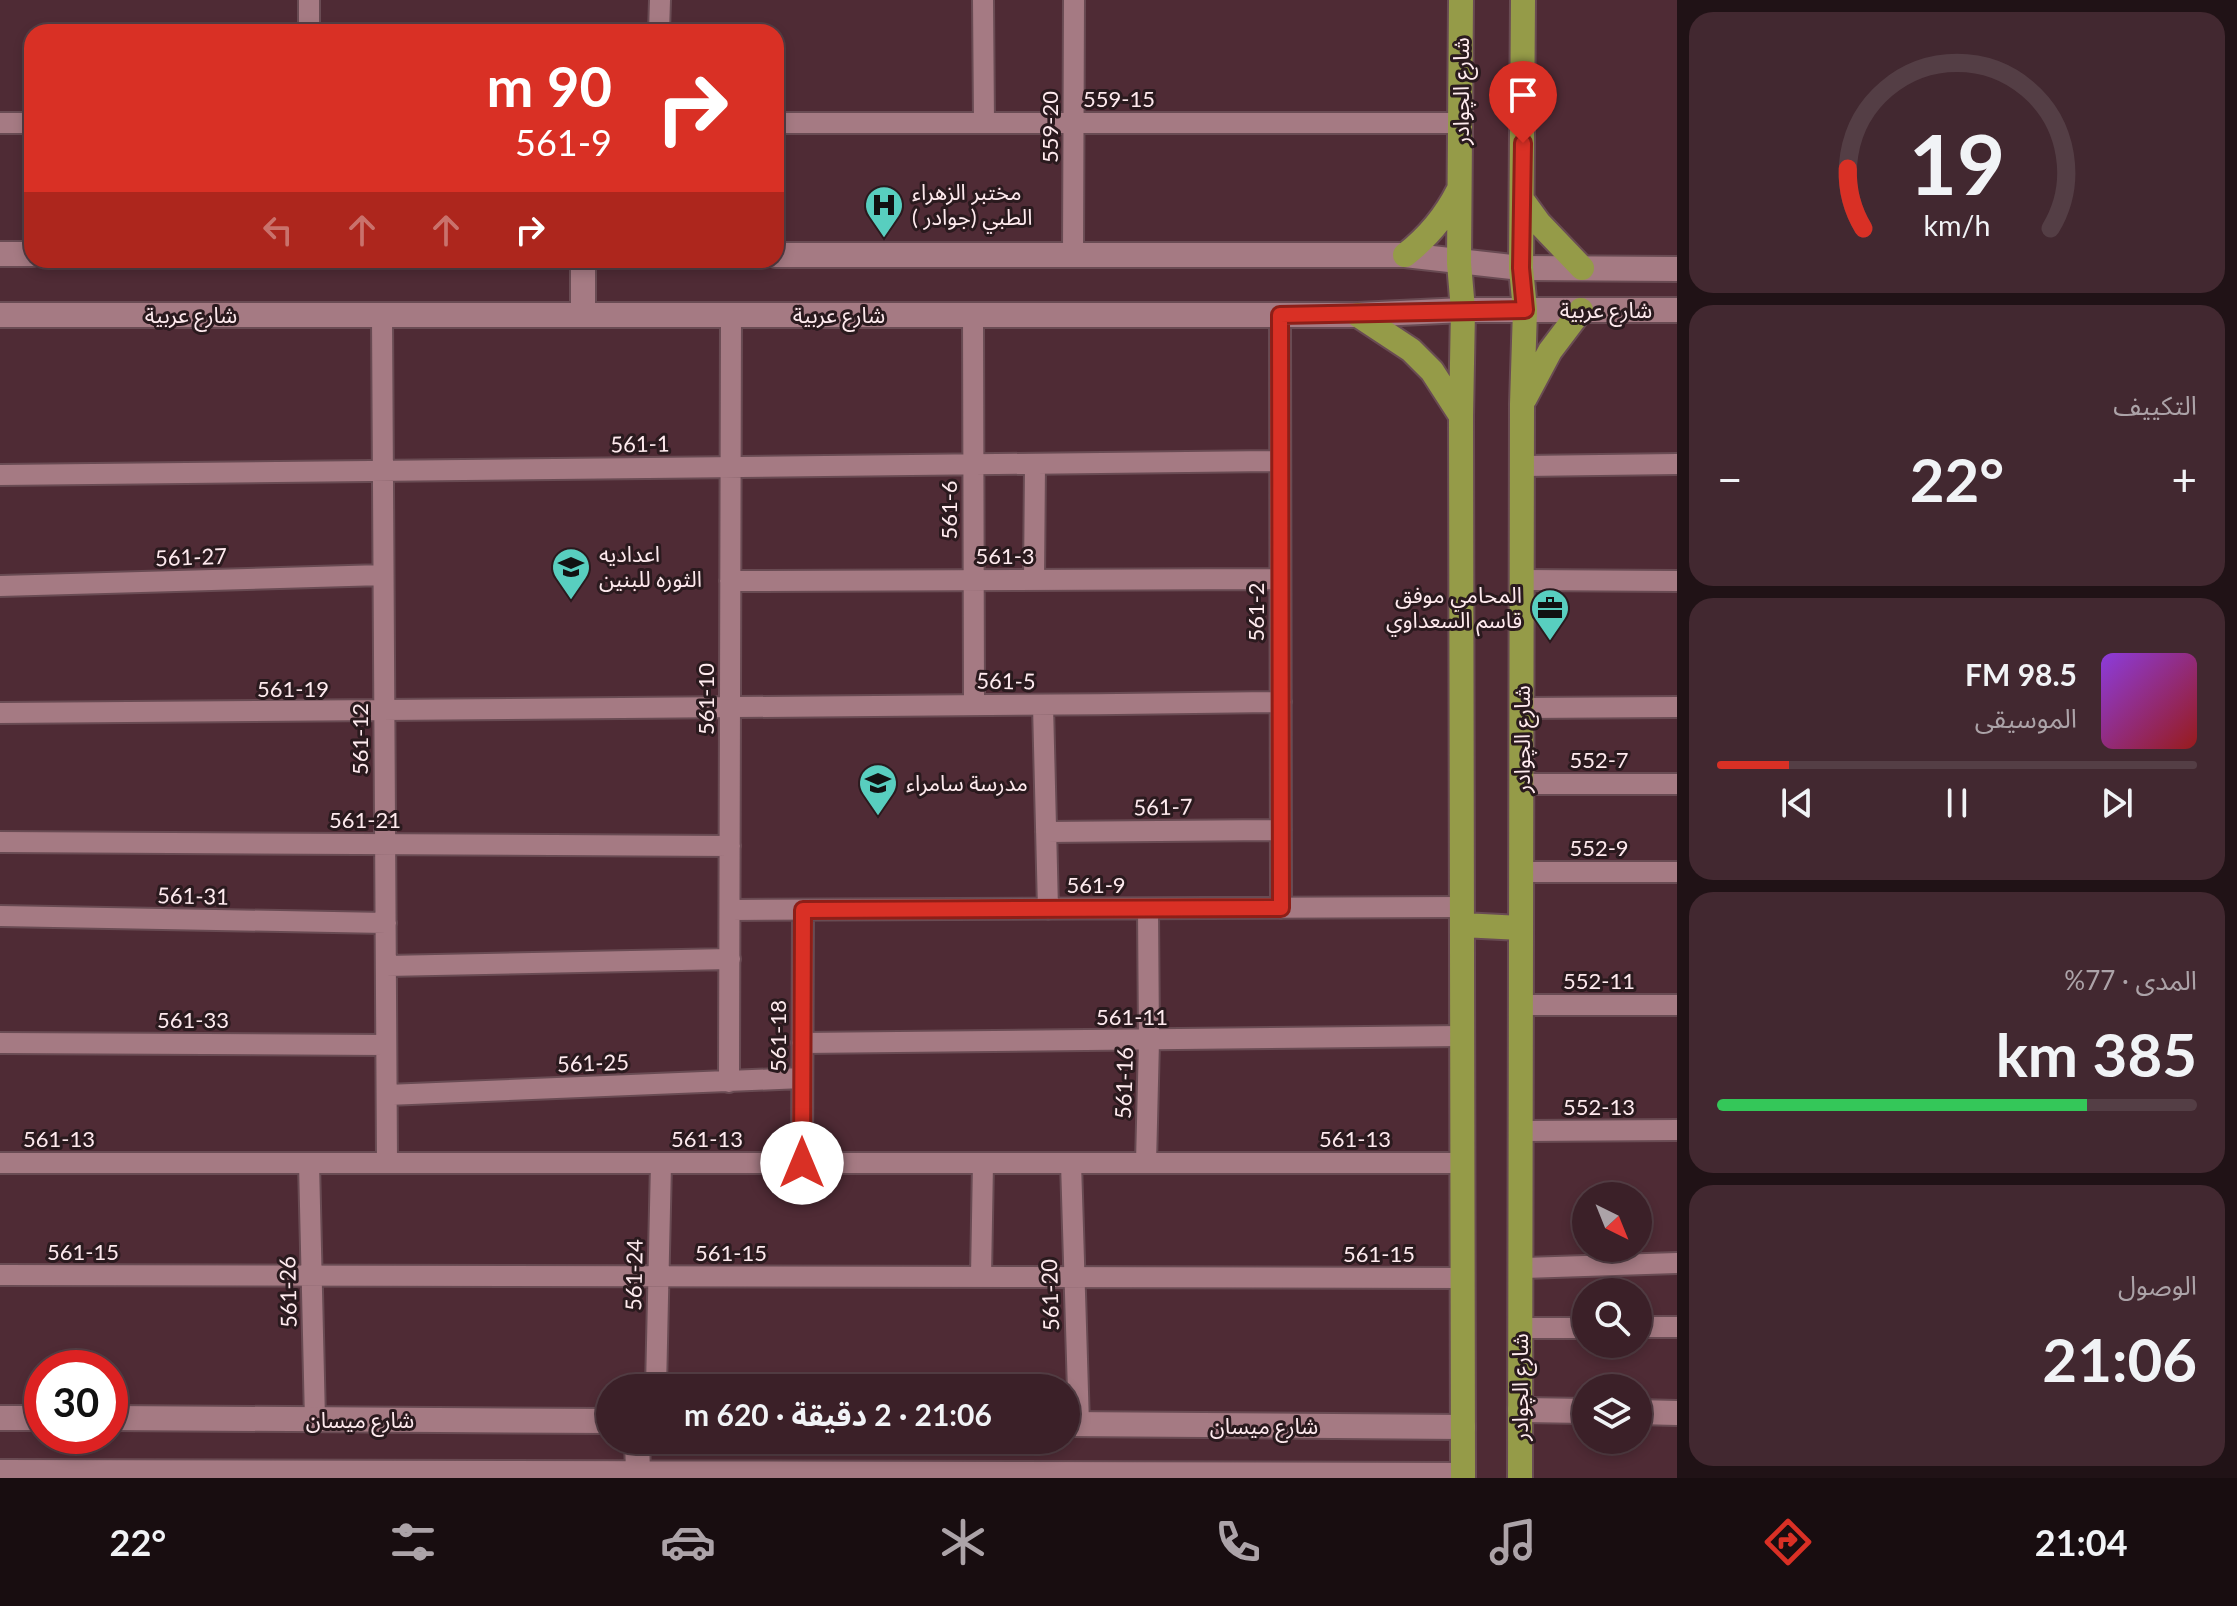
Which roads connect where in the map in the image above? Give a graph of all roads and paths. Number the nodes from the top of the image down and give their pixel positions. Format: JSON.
{"nodes":[{"id":1,"x":309,"y":0,"type":"edge"},
{"id":2,"x":660,"y":0,"type":"edge"},
{"id":3,"x":983,"y":0,"type":"edge"},
{"id":4,"x":1074,"y":0,"type":"edge"},
{"id":5,"x":1461,"y":0,"type":"edge"},
{"id":6,"x":1523,"y":0,"type":"edge"},
{"id":7,"x":309,"y":24,"type":"edge"},
{"id":8,"x":659,"y":24,"type":"edge"},
{"id":9,"x":0,"y":123,"type":"edge"},
{"id":10,"x":24,"y":123,"type":"edge"},
{"id":11,"x":784,"y":123,"type":"edge"},
{"id":12,"x":984,"y":123,"type":"junction"},
{"id":13,"x":1075,"y":123,"type":"junction"},
{"id":14,"x":1461,"y":123,"type":"junction"},
{"id":15,"x":1461,"y":185,"type":"junction"},
{"id":16,"x":1523,"y":201,"type":"junction"},
{"id":17,"x":0,"y":254,"type":"edge"},
{"id":18,"x":24,"y":254,"type":"edge"},
{"id":19,"x":784,"y":255,"type":"edge"},
{"id":20,"x":1073,"y":255,"type":"junction"},
{"id":21,"x":1405,"y":255,"type":"junction"},
{"id":22,"x":1459,"y":263,"type":"junction"},
{"id":23,"x":583,"y":268,"type":"edge"},
{"id":24,"x":1521,"y":268,"type":"junction"},
{"id":25,"x":1582,"y":268,"type":"junction"},
{"id":26,"x":1677,"y":269,"type":"edge"},
{"id":27,"x":1463,"y":310,"type":"junction"},
{"id":28,"x":1525,"y":310,"type":"junction"},
{"id":29,"x":1581,"y":310,"type":"junction"},
{"id":30,"x":1677,"y":310,"type":"edge"},
{"id":31,"x":0,"y":315,"type":"edge"},
{"id":32,"x":382,"y":315,"type":"junction"},
{"id":33,"x":583,"y":315,"type":"junction"},
{"id":34,"x":731,"y":315,"type":"junction"},
{"id":35,"x":973,"y":315,"type":"junction"},
{"id":36,"x":1280,"y":315,"type":"junction"},
{"id":37,"x":1358,"y":315,"type":"junction"},
{"id":38,"x":1522,"y":404,"type":"junction"},
{"id":39,"x":1461,"y":416,"type":"junction"},
{"id":40,"x":1280,"y":461,"type":"junction"},
{"id":41,"x":1035,"y":464,"type":"junction"},
{"id":42,"x":1677,"y":464,"type":"edge"},
{"id":43,"x":973,"y":465,"type":"junction"},
{"id":44,"x":1522,"y":466,"type":"junction"},
{"id":45,"x":731,"y":467,"type":"junction"},
{"id":46,"x":383,"y":471,"type":"junction"},
{"id":47,"x":0,"y":475,"type":"edge"},
{"id":48,"x":383,"y":575,"type":"junction"},
{"id":49,"x":1280,"y":579,"type":"junction"},
{"id":50,"x":974,"y":580,"type":"junction"},
{"id":51,"x":1034,"y":580,"type":"junction"},
{"id":52,"x":1522,"y":580,"type":"junction"},
{"id":53,"x":730,"y":581,"type":"junction"},
{"id":54,"x":1677,"y":581,"type":"edge"},
{"id":55,"x":0,"y":586,"type":"edge"},
{"id":56,"x":1281,"y":702,"type":"junction"},
{"id":57,"x":974,"y":704,"type":"junction"},
{"id":58,"x":1043,"y":705,"type":"junction"},
{"id":59,"x":1677,"y":707,"type":"edge"},
{"id":60,"x":1522,"y":708,"type":"junction"},
{"id":61,"x":730,"y":710,"type":"junction"},
{"id":62,"x":0,"y":713,"type":"edge"},
{"id":63,"x":384,"y":713,"type":"junction"},
{"id":64,"x":1522,"y":784,"type":"junction"},
{"id":65,"x":1677,"y":784,"type":"edge"},
{"id":66,"x":1281,"y":830,"type":"junction"},
{"id":67,"x":1046,"y":832,"type":"junction"},
{"id":68,"x":0,"y":842,"type":"edge"},
{"id":69,"x":385,"y":844,"type":"junction"},
{"id":70,"x":730,"y":846,"type":"junction"},
{"id":71,"x":1521,"y":872,"type":"junction"},
{"id":72,"x":1677,"y":872,"type":"edge"},
{"id":73,"x":1281,"y":908,"type":"junction"},
{"id":74,"x":1048,"y":909,"type":"junction"},
{"id":75,"x":1148,"y":909,"type":"junction"},
{"id":76,"x":730,"y":910,"type":"junction"},
{"id":77,"x":803,"y":910,"type":"junction"},
{"id":78,"x":0,"y":916,"type":"edge"},
{"id":79,"x":1462,"y":916,"type":"junction"},
{"id":80,"x":386,"y":923,"type":"junction"},
{"id":81,"x":1521,"y":928,"type":"junction"},
{"id":82,"x":730,"y":959,"type":"junction"},
{"id":83,"x":386,"y":966,"type":"junction"},
{"id":84,"x":1521,"y":1005,"type":"junction"},
{"id":85,"x":1677,"y":1005,"type":"edge"},
{"id":86,"x":1462,"y":1036,"type":"junction"},
{"id":87,"x":1149,"y":1041,"type":"junction"},
{"id":88,"x":0,"y":1043,"type":"edge"},
{"id":89,"x":802,"y":1043,"type":"junction"},
{"id":90,"x":386,"y":1045,"type":"junction"},
{"id":91,"x":802,"y":1078,"type":"junction"},
{"id":92,"x":729,"y":1082,"type":"junction"},
{"id":93,"x":387,"y":1095,"type":"junction"},
{"id":94,"x":1677,"y":1130,"type":"edge"},
{"id":95,"x":1521,"y":1131,"type":"junction"},
{"id":96,"x":0,"y":1163,"type":"edge"},
{"id":97,"x":309,"y":1163,"type":"junction"},
{"id":98,"x":387,"y":1163,"type":"junction"},
{"id":99,"x":661,"y":1163,"type":"junction"},
{"id":100,"x":802,"y":1163,"type":"junction"},
{"id":101,"x":983,"y":1163,"type":"junction"},
{"id":102,"x":1071,"y":1163,"type":"junction"},
{"id":103,"x":1146,"y":1163,"type":"junction"},
{"id":104,"x":1462,"y":1163,"type":"junction"},
{"id":105,"x":1677,"y":1263,"type":"edge"},
{"id":106,"x":1521,"y":1268,"type":"junction"},
{"id":107,"x":0,"y":1275,"type":"edge"},
{"id":108,"x":312,"y":1276,"type":"junction"},
{"id":109,"x":658,"y":1277,"type":"junction"},
{"id":110,"x":981,"y":1277,"type":"junction"},
{"id":111,"x":1073,"y":1277,"type":"junction"},
{"id":112,"x":1463,"y":1278,"type":"junction"},
{"id":113,"x":1652,"y":1327,"type":"edge"},
{"id":114,"x":1677,"y":1327,"type":"edge"},
{"id":115,"x":1521,"y":1328,"type":"junction"},
{"id":116,"x":1572,"y":1328,"type":"edge"},
{"id":117,"x":656,"y":1374,"type":"edge"},
{"id":118,"x":1072,"y":1374,"type":"edge"},
{"id":119,"x":1520,"y":1410,"type":"junction"},
{"id":120,"x":1572,"y":1411,"type":"edge"},
{"id":121,"x":1652,"y":1412,"type":"edge"},
{"id":122,"x":1677,"y":1413,"type":"edge"},
{"id":123,"x":0,"y":1418,"type":"edge"},
{"id":124,"x":24,"y":1418,"type":"edge"},
{"id":125,"x":128,"y":1418,"type":"edge"},
{"id":126,"x":315,"y":1420,"type":"junction"},
{"id":127,"x":596,"y":1421,"type":"edge"},
{"id":128,"x":1080,"y":1424,"type":"edge"},
{"id":129,"x":1463,"y":1427,"type":"junction"},
{"id":130,"x":637,"y":1454,"type":"edge"},
{"id":131,"x":0,"y":1472,"type":"edge"},
{"id":132,"x":638,"y":1473,"type":"junction"},
{"id":133,"x":422,"y":1475,"type":"edge"},
{"id":134,"x":783,"y":1476,"type":"edge"},
{"id":135,"x":1024,"y":1476,"type":"edge"},
{"id":136,"x":1317,"y":1476,"type":"edge"},
{"id":137,"x":1463,"y":1477,"type":"edge"},
{"id":138,"x":1520,"y":1478,"type":"edge"}],
"edges":[{"from":1,"to":7,"type":"street"},
{"from":2,"to":8,"type":"street"},
{"from":3,"to":12,"type":"street"},
{"from":4,"to":13,"type":"street","name":"559-20"},
{"from":5,"to":14,"type":"main road","name":"شارع الچوادر"},
{"from":6,"to":16,"type":"main road","name":"شارع الچوادر"},
{"from":9,"to":10,"type":"street"},
{"from":11,"to":12,"type":"street","name":"559-15"},
{"from":12,"to":13,"type":"street","name":"559-15"},
{"from":13,"to":14,"type":"street","name":"559-15"},
{"from":13,"to":20,"type":"street","name":"559-20"},
{"from":14,"to":15,"type":"main road","name":"شارع الچوادر"},
{"from":15,"to":21,"type":"main road"},
{"from":15,"to":22,"type":"main road","name":"شارع الچوادر"},
{"from":16,"to":24,"type":"main road","name":"شارع الچوادر"},
{"from":16,"to":25,"type":"main road"},
{"from":17,"to":18,"type":"main road"},
{"from":19,"to":20,"type":"main road","name":"شارع عربية"},
{"from":20,"to":21,"type":"main road","name":"شارع عربية"},
{"from":21,"to":22,"type":"main road","name":"شارع عربية"},
{"from":22,"to":24,"type":"main road","name":"شارع عربية"},
{"from":22,"to":27,"type":"main road","name":"شارع الچوادر"},
{"from":23,"to":33,"type":"main road"},
{"from":24,"to":25,"type":"main road","name":"شارع عربية"},
{"from":24,"to":28,"type":"main road","name":"شارع الچوادر"},
{"from":25,"to":26,"type":"main road","name":"شارع عربية"},
{"from":27,"to":28,"type":"main road","name":"شارع عربية"},
{"from":27,"to":37,"type":"main road","name":"شارع عربية"},
{"from":27,"to":39,"type":"main road","name":"شارع الچوادر"},
{"from":28,"to":29,"type":"main road","name":"شارع عربية"},
{"from":28,"to":38,"type":"main road","name":"شارع الچوادر"},
{"from":29,"to":30,"type":"main road","name":"شارع عربية"},
{"from":29,"to":38,"type":"main road"},
{"from":31,"to":32,"type":"main road","name":"شارع عربية"},
{"from":32,"to":33,"type":"main road","name":"شارع عربية"},
{"from":32,"to":46,"type":"street","name":"561-12"},
{"from":33,"to":34,"type":"main road","name":"شارع عربية"},
{"from":34,"to":35,"type":"main road","name":"شارع عربية"},
{"from":34,"to":45,"type":"street","name":"561-10"},
{"from":35,"to":36,"type":"main road","name":"شارع عربية"},
{"from":35,"to":43,"type":"street","name":"561-6"},
{"from":36,"to":37,"type":"main road","name":"شارع عربية"},
{"from":36,"to":40,"type":"street","name":"561-2"},
{"from":37,"to":39,"type":"main road"},
{"from":38,"to":44,"type":"main road","name":"شارع الچوادر"},
{"from":39,"to":79,"type":"main road","name":"شارع الچوادر"},
{"from":40,"to":41,"type":"street","name":"561-1"},
{"from":40,"to":49,"type":"street","name":"561-2"},
{"from":41,"to":43,"type":"street","name":"561-1"},
{"from":41,"to":51,"type":"street"},
{"from":42,"to":44,"type":"street"},
{"from":43,"to":45,"type":"street","name":"561-1"},
{"from":43,"to":50,"type":"street","name":"561-6"},
{"from":44,"to":52,"type":"main road","name":"شارع الچوادر"},
{"from":45,"to":46,"type":"street","name":"561-1"},
{"from":45,"to":53,"type":"street","name":"561-10"},
{"from":46,"to":47,"type":"street","name":"561-1"},
{"from":46,"to":48,"type":"street","name":"561-12"},
{"from":48,"to":55,"type":"street","name":"561-27"},
{"from":48,"to":63,"type":"street","name":"561-12"},
{"from":49,"to":51,"type":"street","name":"561-3"},
{"from":49,"to":56,"type":"street","name":"561-2"},
{"from":50,"to":51,"type":"street","name":"561-3"},
{"from":50,"to":53,"type":"street","name":"561-3"},
{"from":50,"to":57,"type":"street","name":"561-6"},
{"from":52,"to":54,"type":"street"},
{"from":52,"to":60,"type":"main road","name":"شارع الچوادر"},
{"from":53,"to":61,"type":"street","name":"561-10"},
{"from":56,"to":58,"type":"street","name":"561-5"},
{"from":56,"to":66,"type":"street","name":"561-2"},
{"from":57,"to":58,"type":"street","name":"561-5"},
{"from":57,"to":61,"type":"street","name":"561-5"},
{"from":58,"to":67,"type":"street"},
{"from":59,"to":60,"type":"street"},
{"from":60,"to":64,"type":"main road","name":"شارع الچوادر"},
{"from":61,"to":63,"type":"street","name":"561-19"},
{"from":61,"to":70,"type":"street","name":"561-10"},
{"from":62,"to":63,"type":"street","name":"561-19"},
{"from":63,"to":69,"type":"street","name":"561-12"},
{"from":64,"to":65,"type":"street","name":"552-7"},
{"from":64,"to":71,"type":"main road","name":"شارع الچوادر"},
{"from":66,"to":67,"type":"street","name":"561-7"},
{"from":66,"to":73,"type":"street","name":"561-2"},
{"from":67,"to":74,"type":"street"},
{"from":68,"to":69,"type":"street","name":"561-21"},
{"from":69,"to":70,"type":"street","name":"561-21"},
{"from":69,"to":80,"type":"street","name":"561-12"},
{"from":70,"to":76,"type":"street","name":"561-10"},
{"from":71,"to":72,"type":"street","name":"552-9"},
{"from":71,"to":81,"type":"main road","name":"شارع الچوادر"},
{"from":73,"to":75,"type":"street","name":"561-9"},
{"from":73,"to":79,"type":"street","name":"561-9"},
{"from":74,"to":75,"type":"street","name":"561-9"},
{"from":74,"to":77,"type":"street","name":"561-9"},
{"from":75,"to":87,"type":"street","name":"561-16"},
{"from":76,"to":77,"type":"street","name":"561-9"},
{"from":76,"to":82,"type":"street","name":"561-10"},
{"from":77,"to":89,"type":"street","name":"561-18"},
{"from":78,"to":80,"type":"street","name":"561-31"},
{"from":79,"to":81,"type":"main road"},
{"from":79,"to":86,"type":"main road","name":"شارع الچوادر"},
{"from":80,"to":83,"type":"street","name":"561-12"},
{"from":81,"to":84,"type":"main road","name":"شارع الچوادر"},
{"from":82,"to":83,"type":"street"},
{"from":82,"to":92,"type":"street","name":"561-10"},
{"from":83,"to":90,"type":"street","name":"561-12"},
{"from":84,"to":85,"type":"street","name":"552-11"},
{"from":84,"to":95,"type":"main road","name":"شارع الچوادر"},
{"from":86,"to":87,"type":"street","name":"561-11"},
{"from":86,"to":104,"type":"main road","name":"شارع الچوادر"},
{"from":87,"to":89,"type":"street","name":"561-11"},
{"from":87,"to":103,"type":"street","name":"561-16"},
{"from":88,"to":90,"type":"street","name":"561-33"},
{"from":89,"to":91,"type":"street","name":"561-18"},
{"from":90,"to":93,"type":"street","name":"561-12"},
{"from":91,"to":92,"type":"street","name":"561-25"},
{"from":91,"to":100,"type":"street","name":"561-18"},
{"from":92,"to":93,"type":"street","name":"561-25"},
{"from":93,"to":98,"type":"street","name":"561-12"},
{"from":94,"to":95,"type":"street","name":"552-13"},
{"from":95,"to":106,"type":"main road","name":"شارع الچوادر"},
{"from":96,"to":97,"type":"street","name":"561-13"},
{"from":97,"to":98,"type":"street","name":"561-13"},
{"from":97,"to":108,"type":"street","name":"561-26"},
{"from":98,"to":99,"type":"street","name":"561-13"},
{"from":99,"to":100,"type":"street","name":"561-13"},
{"from":99,"to":109,"type":"street","name":"561-24"},
{"from":100,"to":101,"type":"street","name":"561-13"},
{"from":101,"to":102,"type":"street","name":"561-13"},
{"from":101,"to":110,"type":"street"},
{"from":102,"to":103,"type":"street","name":"561-13"},
{"from":102,"to":111,"type":"street","name":"561-20"},
{"from":103,"to":104,"type":"street","name":"561-13"},
{"from":104,"to":112,"type":"main road","name":"شارع الچوادر"},
{"from":105,"to":106,"type":"street"},
{"from":106,"to":115,"type":"main road","name":"شارع الچوادر"},
{"from":107,"to":108,"type":"street","name":"561-15"},
{"from":108,"to":109,"type":"street","name":"561-15"},
{"from":108,"to":126,"type":"street","name":"561-26"},
{"from":109,"to":110,"type":"street","name":"561-15"},
{"from":109,"to":117,"type":"street","name":"561-24"},
{"from":110,"to":111,"type":"street","name":"561-15"},
{"from":111,"to":112,"type":"street","name":"561-15"},
{"from":111,"to":118,"type":"street","name":"561-20"},
{"from":112,"to":129,"type":"main road","name":"شارع الچوادر"},
{"from":113,"to":114,"type":"street"},
{"from":115,"to":116,"type":"street"},
{"from":115,"to":119,"type":"main road","name":"شارع الچوادر"},
{"from":119,"to":120,"type":"main road"},
{"from":119,"to":138,"type":"main road","name":"شارع الچوادر"},
{"from":121,"to":122,"type":"main road"},
{"from":123,"to":124,"type":"main road"},
{"from":125,"to":126,"type":"main road","name":"شارع ميسان"},
{"from":126,"to":127,"type":"main road","name":"شارع ميسان"},
{"from":128,"to":129,"type":"main road","name":"شارع ميسان"},
{"from":129,"to":137,"type":"main road","name":"شارع الچوادر"},
{"from":130,"to":132,"type":"main road"},
{"from":131,"to":133,"type":"main road"},
{"from":132,"to":133,"type":"main road"},
{"from":132,"to":134,"type":"main road"},
{"from":134,"to":135,"type":"main road"},
{"from":135,"to":136,"type":"main road"},
{"from":136,"to":137,"type":"main road"}]}
